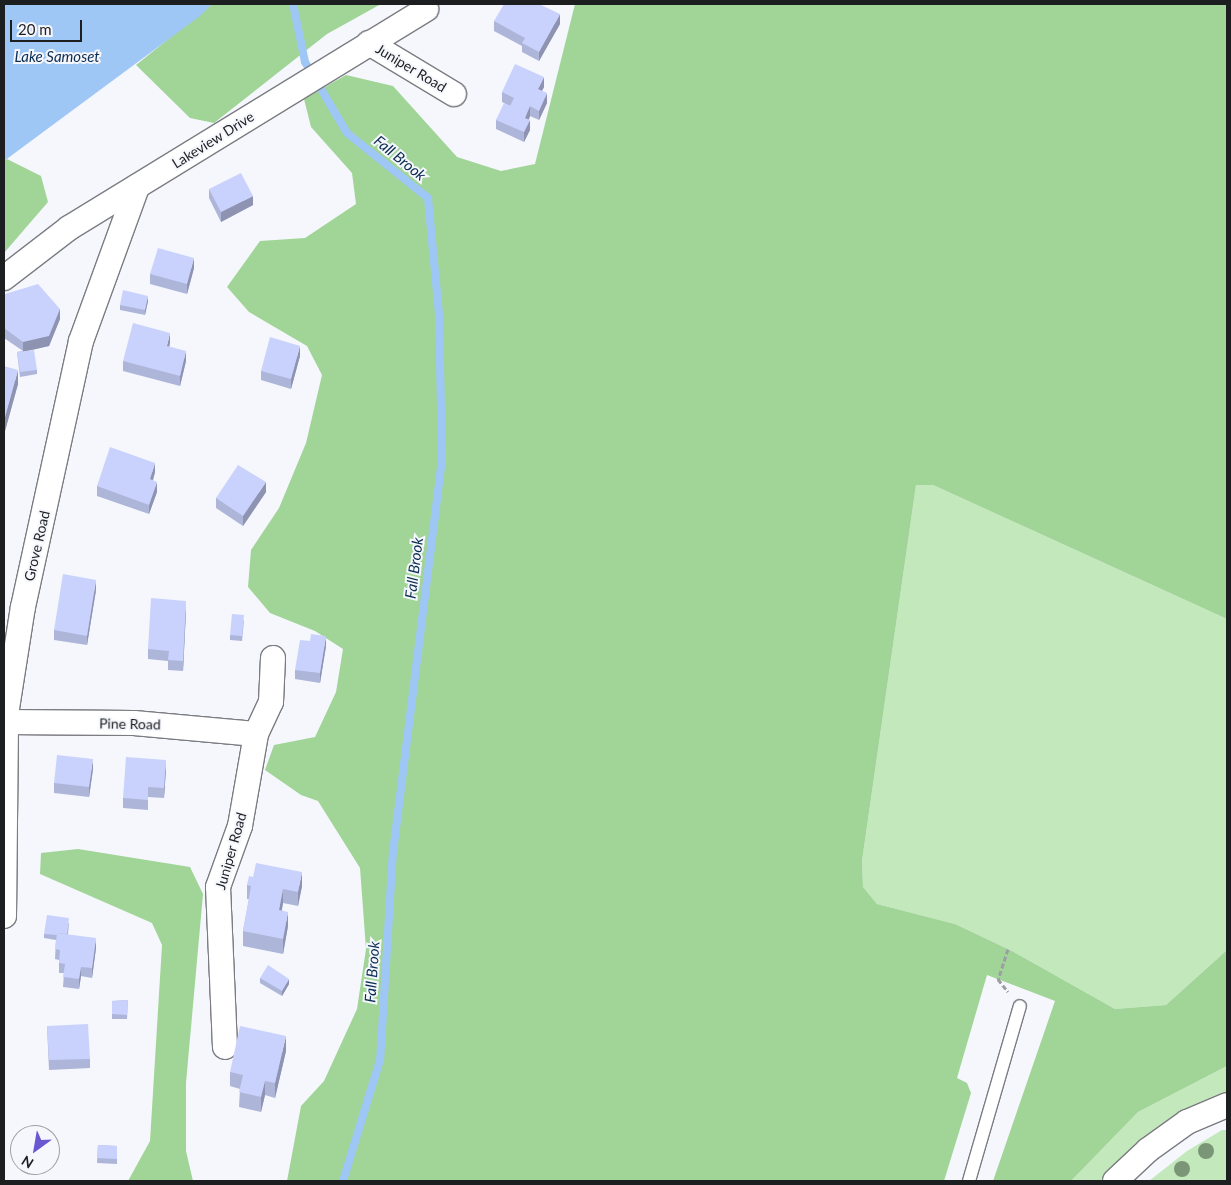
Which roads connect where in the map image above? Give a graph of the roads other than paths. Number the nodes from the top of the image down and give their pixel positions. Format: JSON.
{"nodes":[{"id":1,"x":426,"y":8,"type":"dead end"},
{"id":2,"x":369,"y":43,"type":"junction"},
{"id":3,"x":454,"y":94,"type":"dead end"},
{"id":4,"x":137,"y":187,"type":"junction"},
{"id":5,"x":4,"y":278,"type":"edge"},
{"id":6,"x":273,"y":658,"type":"dead end"},
{"id":7,"x":5,"y":722,"type":"edge"},
{"id":8,"x":256,"y":734,"type":"junction"},
{"id":9,"x":4,"y":916,"type":"edge"},
{"id":10,"x":1020,"y":1006,"type":"road end"},
{"id":11,"x":225,"y":1047,"type":"dead end"},
{"id":12,"x":1227,"y":1105,"type":"edge"},
{"id":13,"x":969,"y":1181,"type":"edge"},
{"id":14,"x":1115,"y":1181,"type":"edge"}],
"edges":[{"from":1,"to":2,"type":"street","name":"Lakeview Drive"},
{"from":2,"to":3,"type":"street","name":"Juniper Road"},
{"from":2,"to":4,"type":"street","name":"Lakeview Drive"},
{"from":4,"to":5,"type":"street","name":"Lakeview Drive"},
{"from":4,"to":7,"type":"street","name":"Grove Road"},
{"from":6,"to":8,"type":"street","name":"Juniper Road"},
{"from":7,"to":8,"type":"street","name":"Pine Road"},
{"from":7,"to":9,"type":"street","name":"Grove Road"},
{"from":8,"to":11,"type":"street","name":"Juniper Road"},
{"from":10,"to":13,"type":"lane"},
{"from":12,"to":14,"type":"street"}]}
